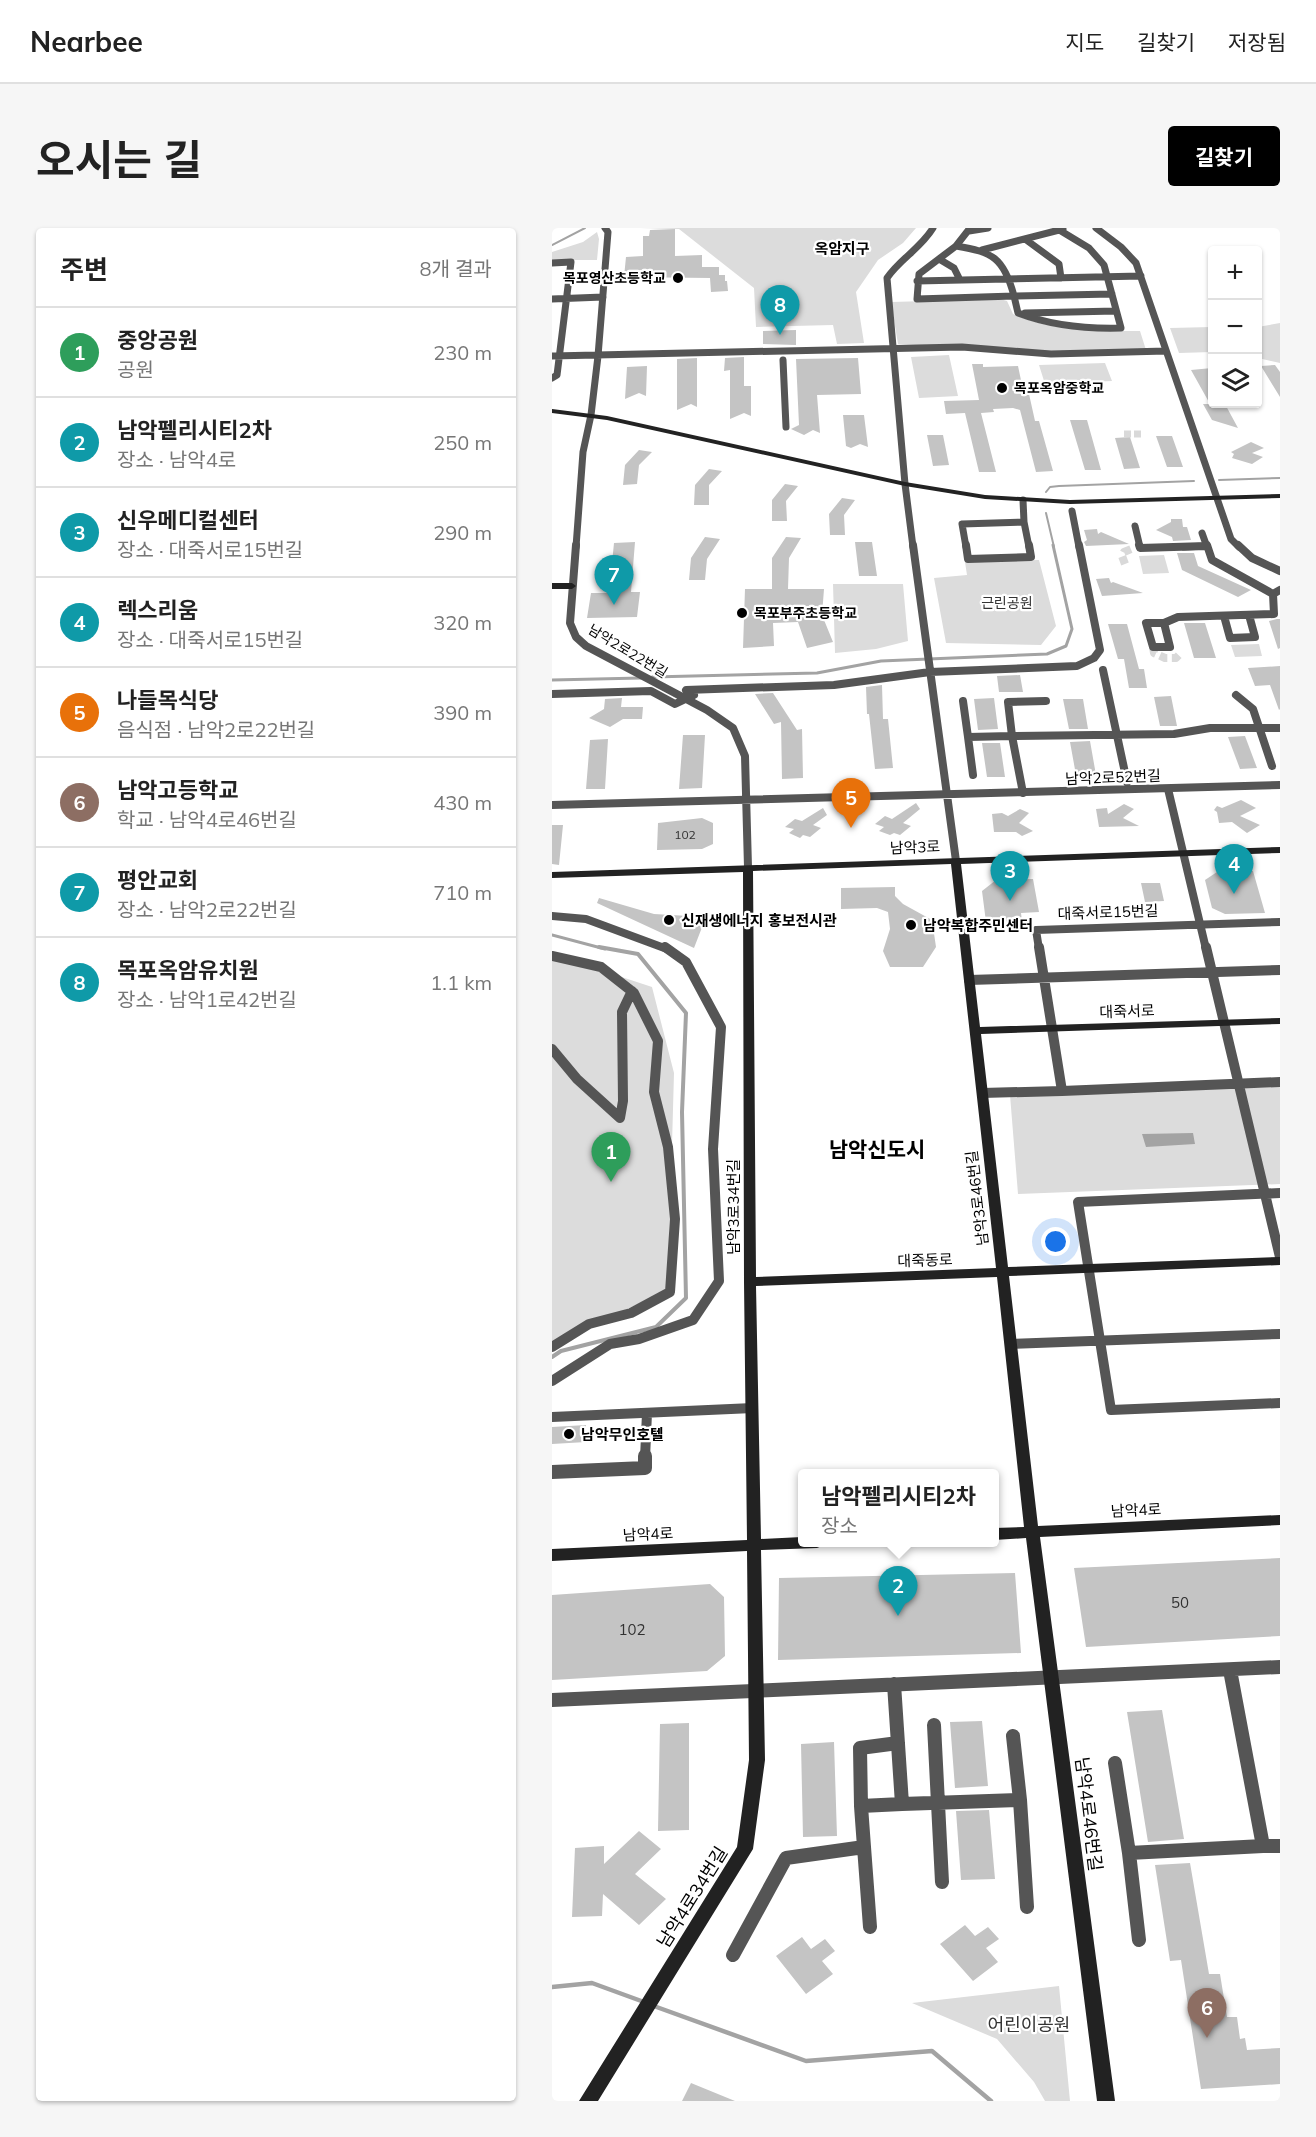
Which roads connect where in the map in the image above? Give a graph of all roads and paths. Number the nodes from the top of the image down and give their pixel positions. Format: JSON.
{"nodes":[{"id":1,"x":933,"y":228,"type":"edge"},
{"id":2,"x":988,"y":228,"type":"edge"},
{"id":3,"x":1096,"y":228,"type":"edge"},
{"id":4,"x":1060,"y":229,"type":"edge"},
{"id":5,"x":607,"y":230,"type":"edge"},
{"id":6,"x":970,"y":230,"type":"edge"},
{"id":7,"x":1024,"y":239,"type":"junction"},
{"id":8,"x":956,"y":246,"type":"junction"},
{"id":9,"x":982,"y":250,"type":"junction"},
{"id":10,"x":939,"y":259,"type":"junction"},
{"id":11,"x":552,"y":263,"type":"edge"},
{"id":12,"x":1141,"y":276,"type":"junction"},
{"id":13,"x":1108,"y":277,"type":"junction"},
{"id":14,"x":1061,"y":278,"type":"junction"},
{"id":15,"x":1010,"y":279,"type":"junction"},
{"id":16,"x":960,"y":280,"type":"junction"},
{"id":17,"x":917,"y":281,"type":"junction"},
{"id":18,"x":1112,"y":294,"type":"junction"},
{"id":19,"x":1014,"y":296,"type":"junction"},
{"id":20,"x":603,"y":297,"type":"junction"},
{"id":21,"x":552,"y":298,"type":"edge"},
{"id":22,"x":566,"y":298,"type":"junction"},
{"id":23,"x":1116,"y":311,"type":"junction"},
{"id":24,"x":1018,"y":313,"type":"junction"},
{"id":25,"x":552,"y":317,"type":"edge"},
{"id":26,"x":563,"y":317,"type":"junction"},
{"id":27,"x":552,"y":337,"type":"edge"},
{"id":28,"x":561,"y":337,"type":"junction"},
{"id":29,"x":893,"y":348,"type":"junction"},
{"id":30,"x":1167,"y":351,"type":"junction"},
{"id":31,"x":555,"y":356,"type":"edge"},
{"id":32,"x":598,"y":356,"type":"junction"},
{"id":33,"x":783,"y":360,"type":"dead end"},
{"id":34,"x":552,"y":378,"type":"edge"},
{"id":35,"x":552,"y":411,"type":"edge"},
{"id":36,"x":591,"y":415,"type":"junction"},
{"id":37,"x":786,"y":427,"type":"dead end"},
{"id":38,"x":905,"y":484,"type":"junction"},
{"id":39,"x":1280,"y":496,"type":"edge"},
{"id":40,"x":1216,"y":498,"type":"junction"},
{"id":41,"x":1023,"y":500,"type":"junction"},
{"id":42,"x":1071,"y":507,"type":"junction"},
{"id":43,"x":1024,"y":522,"type":"junction"},
{"id":44,"x":1135,"y":526,"type":"dead end"},
{"id":45,"x":1202,"y":533,"type":"dead end"},
{"id":46,"x":1207,"y":546,"type":"junction"},
{"id":47,"x":1131,"y":549,"type":"dead end"},
{"id":48,"x":1140,"y":549,"type":"junction"},
{"id":49,"x":1280,"y":571,"type":"edge"},
{"id":50,"x":552,"y":586,"type":"edge"},
{"id":51,"x":572,"y":586,"type":"junction"},
{"id":52,"x":1276,"y":592,"type":"edge"},
{"id":53,"x":1277,"y":614,"type":"edge"},
{"id":54,"x":1249,"y":615,"type":"junction"},
{"id":55,"x":1224,"y":616,"type":"junction"},
{"id":56,"x":1164,"y":622,"type":"dead end"},
{"id":57,"x":1103,"y":670,"type":"dead end"},
{"id":58,"x":930,"y":672,"type":"junction"},
{"id":59,"x":552,"y":694,"type":"edge"},
{"id":60,"x":1236,"y":695,"type":"dead end"},
{"id":61,"x":684,"y":700,"type":"junction"},
{"id":62,"x":963,"y":701,"type":"dead end"},
{"id":63,"x":1046,"y":701,"type":"dead end"},
{"id":64,"x":1258,"y":728,"type":"junction"},
{"id":65,"x":1280,"y":728,"type":"edge"},
{"id":66,"x":1117,"y":734,"type":"junction"},
{"id":67,"x":1012,"y":736,"type":"junction"},
{"id":68,"x":968,"y":737,"type":"junction"},
{"id":69,"x":1272,"y":766,"type":"dead end"},
{"id":70,"x":973,"y":775,"type":"dead end"},
{"id":71,"x":1127,"y":782,"type":"dead end"},
{"id":72,"x":1280,"y":785,"type":"edge"},
{"id":73,"x":1168,"y":789,"type":"junction"},
{"id":74,"x":1023,"y":793,"type":"junction"},
{"id":75,"x":947,"y":795,"type":"junction"},
{"id":76,"x":747,"y":799,"type":"junction"},
{"id":77,"x":552,"y":805,"type":"edge"},
{"id":78,"x":1280,"y":850,"type":"edge"},
{"id":79,"x":1184,"y":854,"type":"junction"},
{"id":80,"x":956,"y":861,"type":"junction"},
{"id":81,"x":748,"y":867,"type":"junction"},
{"id":82,"x":552,"y":875,"type":"edge"},
{"id":83,"x":552,"y":916,"type":"edge"},
{"id":84,"x":1280,"y":922,"type":"edge"},
{"id":85,"x":1201,"y":924,"type":"junction"},
{"id":86,"x":552,"y":956,"type":"edge"},
{"id":87,"x":1280,"y":969,"type":"edge"},
{"id":88,"x":1212,"y":971,"type":"junction"},
{"id":89,"x":1043,"y":977,"type":"junction"},
{"id":90,"x":969,"y":980,"type":"junction"},
{"id":91,"x":632,"y":991,"type":"junction"},
{"id":92,"x":1280,"y":1021,"type":"edge"},
{"id":93,"x":1225,"y":1023,"type":"junction"},
{"id":94,"x":1051,"y":1028,"type":"junction"},
{"id":95,"x":975,"y":1031,"type":"junction"},
{"id":96,"x":552,"y":1049,"type":"edge"},
{"id":97,"x":1280,"y":1082,"type":"edge"},
{"id":98,"x":1240,"y":1083,"type":"junction"},
{"id":99,"x":1062,"y":1090,"type":"junction"},
{"id":100,"x":982,"y":1093,"type":"junction"},
{"id":101,"x":1280,"y":1193,"type":"edge"},
{"id":102,"x":1265,"y":1194,"type":"junction"},
{"id":103,"x":1280,"y":1259,"type":"edge"},
{"id":104,"x":1089,"y":1270,"type":"junction"},
{"id":105,"x":1003,"y":1274,"type":"junction"},
{"id":106,"x":750,"y":1282,"type":"junction"},
{"id":107,"x":1280,"y":1334,"type":"edge"},
{"id":108,"x":1100,"y":1340,"type":"junction"},
{"id":109,"x":1010,"y":1344,"type":"junction"},
{"id":110,"x":552,"y":1347,"type":"edge"},
{"id":111,"x":552,"y":1381,"type":"edge"},
{"id":112,"x":1280,"y":1403,"type":"edge"},
{"id":113,"x":753,"y":1408,"type":"junction"},
{"id":114,"x":647,"y":1413,"type":"junction"},
{"id":115,"x":552,"y":1417,"type":"edge"},
{"id":116,"x":552,"y":1473,"type":"edge"},
{"id":117,"x":1280,"y":1520,"type":"edge"},
{"id":118,"x":1032,"y":1532,"type":"junction"},
{"id":119,"x":999,"y":1534,"type":"edge"},
{"id":120,"x":798,"y":1543,"type":"edge"},
{"id":121,"x":756,"y":1546,"type":"junction"},
{"id":122,"x":552,"y":1555,"type":"edge"},
{"id":123,"x":1280,"y":1667,"type":"edge"},
{"id":124,"x":1230,"y":1670,"type":"junction"},
{"id":125,"x":1052,"y":1678,"type":"junction"},
{"id":126,"x":894,"y":1684,"type":"junction"},
{"id":127,"x":757,"y":1689,"type":"junction"},
{"id":128,"x":552,"y":1700,"type":"edge"},
{"id":129,"x":934,"y":1725,"type":"dead end"},
{"id":130,"x":1013,"y":1736,"type":"dead end"},
{"id":131,"x":898,"y":1743,"type":"junction"},
{"id":132,"x":1115,"y":1764,"type":"dead end"},
{"id":133,"x":1020,"y":1800,"type":"junction"},
{"id":134,"x":939,"y":1803,"type":"junction"},
{"id":135,"x":902,"y":1804,"type":"junction"},
{"id":136,"x":861,"y":1806,"type":"junction"},
{"id":137,"x":1263,"y":1846,"type":"junction"},
{"id":138,"x":1280,"y":1846,"type":"edge"},
{"id":139,"x":864,"y":1847,"type":"junction"},
{"id":140,"x":1130,"y":1853,"type":"junction"},
{"id":141,"x":942,"y":1882,"type":"dead end"},
{"id":142,"x":1027,"y":1907,"type":"dead end"},
{"id":143,"x":870,"y":1927,"type":"dead end"},
{"id":144,"x":1139,"y":1940,"type":"dead end"},
{"id":145,"x":733,"y":1955,"type":"dead end"},
{"id":146,"x":588,"y":2101,"type":"edge"},
{"id":147,"x":1106,"y":2101,"type":"edge"}],
"edges":[{"from":1,"to":29,"type":"street"},
{"from":2,"to":6,"type":"street"},
{"from":3,"to":12,"type":"street"},
{"from":4,"to":7,"type":"street"},
{"from":4,"to":13,"type":"street"},
{"from":5,"to":20,"type":"street","name":"남악2로22번길"},
{"from":6,"to":8,"type":"street"},
{"from":7,"to":9,"type":"street"},
{"from":7,"to":14,"type":"street"},
{"from":8,"to":9,"type":"street"},
{"from":8,"to":10,"type":"street"},
{"from":9,"to":15,"type":"street"},
{"from":10,"to":16,"type":"street"},
{"from":10,"to":17,"type":"street"},
{"from":11,"to":22,"type":"street"},
{"from":12,"to":13,"type":"street"},
{"from":12,"to":30,"type":"street"},
{"from":13,"to":14,"type":"street"},
{"from":13,"to":18,"type":"street"},
{"from":14,"to":15,"type":"street"},
{"from":15,"to":16,"type":"street"},
{"from":15,"to":19,"type":"street"},
{"from":16,"to":17,"type":"street"},
{"from":17,"to":19,"type":"street"},
{"from":18,"to":19,"type":"street"},
{"from":18,"to":23,"type":"street"},
{"from":19,"to":24,"type":"street"},
{"from":20,"to":22,"type":"street"},
{"from":20,"to":32,"type":"street","name":"남악2로22번길"},
{"from":21,"to":22,"type":"street"},
{"from":22,"to":26,"type":"street"},
{"from":23,"to":24,"type":"street"},
{"from":23,"to":24,"type":"street"},
{"from":25,"to":26,"type":"street"},
{"from":26,"to":28,"type":"street"},
{"from":27,"to":28,"type":"street"},
{"from":28,"to":31,"type":"street"},
{"from":29,"to":30,"type":"street"},
{"from":29,"to":32,"type":"street"},
{"from":29,"to":38,"type":"street"},
{"from":30,"to":40,"type":"street"},
{"from":31,"to":32,"type":"street"},
{"from":31,"to":34,"type":"street"},
{"from":32,"to":36,"type":"street","name":"남악2로22번길"},
{"from":33,"to":37,"type":"street"},
{"from":35,"to":36,"type":"street"},
{"from":36,"to":38,"type":"street"},
{"from":36,"to":51,"type":"street","name":"남악2로22번길"},
{"from":38,"to":41,"type":"street"},
{"from":38,"to":58,"type":"street"},
{"from":39,"to":40,"type":"street"},
{"from":40,"to":42,"type":"street"},
{"from":40,"to":49,"type":"street"},
{"from":41,"to":42,"type":"street"},
{"from":41,"to":43,"type":"street"},
{"from":42,"to":58,"type":"street"},
{"from":43,"to":43,"type":"street"},
{"from":44,"to":48,"type":"street"},
{"from":45,"to":46,"type":"street"},
{"from":46,"to":48,"type":"street"},
{"from":46,"to":52,"type":"street"},
{"from":47,"to":48,"type":"street"},
{"from":50,"to":51,"type":"street"},
{"from":51,"to":61,"type":"street","name":"남악2로22번길"},
{"from":52,"to":53,"type":"street"},
{"from":53,"to":54,"type":"street"},
{"from":54,"to":55,"type":"street"},
{"from":54,"to":55,"type":"street"},
{"from":55,"to":56,"type":"street"},
{"from":57,"to":66,"type":"street"},
{"from":58,"to":61,"type":"street"},
{"from":58,"to":75,"type":"street"},
{"from":59,"to":61,"type":"street"},
{"from":60,"to":64,"type":"street"},
{"from":61,"to":76,"type":"street","name":"남악2로22번길"},
{"from":62,"to":68,"type":"street"},
{"from":63,"to":67,"type":"street"},
{"from":64,"to":65,"type":"street"},
{"from":64,"to":66,"type":"street"},
{"from":64,"to":69,"type":"street"},
{"from":66,"to":67,"type":"street"},
{"from":66,"to":71,"type":"street"},
{"from":67,"to":68,"type":"street"},
{"from":67,"to":74,"type":"street"},
{"from":68,"to":70,"type":"street"},
{"from":72,"to":73,"type":"street","name":"남악2로52번길"},
{"from":73,"to":74,"type":"street","name":"남악2로52번길"},
{"from":73,"to":79,"type":"street"},
{"from":74,"to":75,"type":"street","name":"남악2로52번길"},
{"from":75,"to":76,"type":"street"},
{"from":75,"to":80,"type":"street"},
{"from":76,"to":77,"type":"street"},
{"from":76,"to":81,"type":"street","name":"남악2로22번길"},
{"from":78,"to":79,"type":"street","name":"남악3로"},
{"from":79,"to":80,"type":"street","name":"남악3로"},
{"from":79,"to":85,"type":"street"},
{"from":80,"to":81,"type":"street","name":"남악3로"},
{"from":80,"to":90,"type":"street","name":"남악3로46번길"},
{"from":81,"to":82,"type":"street","name":"남악3로"},
{"from":81,"to":106,"type":"street","name":"남악3로34번길"},
{"from":83,"to":111,"type":"street"},
{"from":84,"to":85,"type":"street","name":"대죽서로15번길"},
{"from":85,"to":88,"type":"street"},
{"from":85,"to":89,"type":"street","name":"대죽서로15번길"},
{"from":86,"to":91,"type":"street"},
{"from":87,"to":88,"type":"street"},
{"from":88,"to":89,"type":"street"},
{"from":88,"to":93,"type":"street"},
{"from":89,"to":90,"type":"street"},
{"from":89,"to":94,"type":"street","name":"대죽서로15번길"},
{"from":90,"to":95,"type":"street","name":"남악3로46번길"},
{"from":91,"to":96,"type":"street"},
{"from":91,"to":110,"type":"street"},
{"from":92,"to":93,"type":"street","name":"대죽서로"},
{"from":93,"to":94,"type":"street","name":"대죽서로"},
{"from":93,"to":98,"type":"street"},
{"from":94,"to":95,"type":"street","name":"대죽서로"},
{"from":94,"to":99,"type":"street","name":"대죽서로15번길"},
{"from":95,"to":100,"type":"street","name":"남악3로46번길"},
{"from":97,"to":98,"type":"street"},
{"from":98,"to":99,"type":"street"},
{"from":98,"to":102,"type":"street"},
{"from":99,"to":100,"type":"street"},
{"from":100,"to":105,"type":"street","name":"남악3로46번길"},
{"from":101,"to":102,"type":"street"},
{"from":102,"to":103,"type":"street"},
{"from":102,"to":104,"type":"street"},
{"from":103,"to":104,"type":"street","name":"대죽동로"},
{"from":104,"to":105,"type":"street","name":"대죽동로"},
{"from":104,"to":108,"type":"street"},
{"from":105,"to":106,"type":"street","name":"대죽동로"},
{"from":105,"to":109,"type":"street","name":"남악3로46번길"},
{"from":106,"to":113,"type":"street","name":"남악3로34번길"},
{"from":107,"to":108,"type":"street"},
{"from":108,"to":109,"type":"street"},
{"from":108,"to":112,"type":"street"},
{"from":109,"to":118,"type":"street","name":"남악3로46번길"},
{"from":113,"to":114,"type":"street"},
{"from":113,"to":121,"type":"street","name":"남악3로34번길"},
{"from":114,"to":115,"type":"street"},
{"from":114,"to":116,"type":"street"},
{"from":117,"to":118,"type":"street","name":"남악4로"},
{"from":118,"to":119,"type":"street","name":"남악4로"},
{"from":118,"to":125,"type":"street","name":"남악4로46번길"},
{"from":120,"to":121,"type":"street","name":"남악4로"},
{"from":121,"to":122,"type":"street","name":"남악4로"},
{"from":121,"to":127,"type":"street","name":"남악4로34번길"},
{"from":123,"to":124,"type":"street"},
{"from":124,"to":125,"type":"street"},
{"from":124,"to":137,"type":"street"},
{"from":125,"to":126,"type":"street"},
{"from":125,"to":147,"type":"street","name":"남악4로46번길"},
{"from":126,"to":127,"type":"street"},
{"from":126,"to":131,"type":"street"},
{"from":127,"to":128,"type":"street"},
{"from":127,"to":146,"type":"street","name":"남악4로34번길"},
{"from":129,"to":134,"type":"street"},
{"from":130,"to":133,"type":"street"},
{"from":131,"to":135,"type":"street"},
{"from":131,"to":136,"type":"street"},
{"from":132,"to":140,"type":"street"},
{"from":133,"to":134,"type":"street"},
{"from":133,"to":142,"type":"street"},
{"from":134,"to":135,"type":"street"},
{"from":134,"to":141,"type":"street"},
{"from":135,"to":136,"type":"street"},
{"from":136,"to":139,"type":"street"},
{"from":137,"to":138,"type":"street"},
{"from":137,"to":140,"type":"street"},
{"from":139,"to":143,"type":"street"},
{"from":139,"to":145,"type":"street"},
{"from":140,"to":144,"type":"street"}]}
